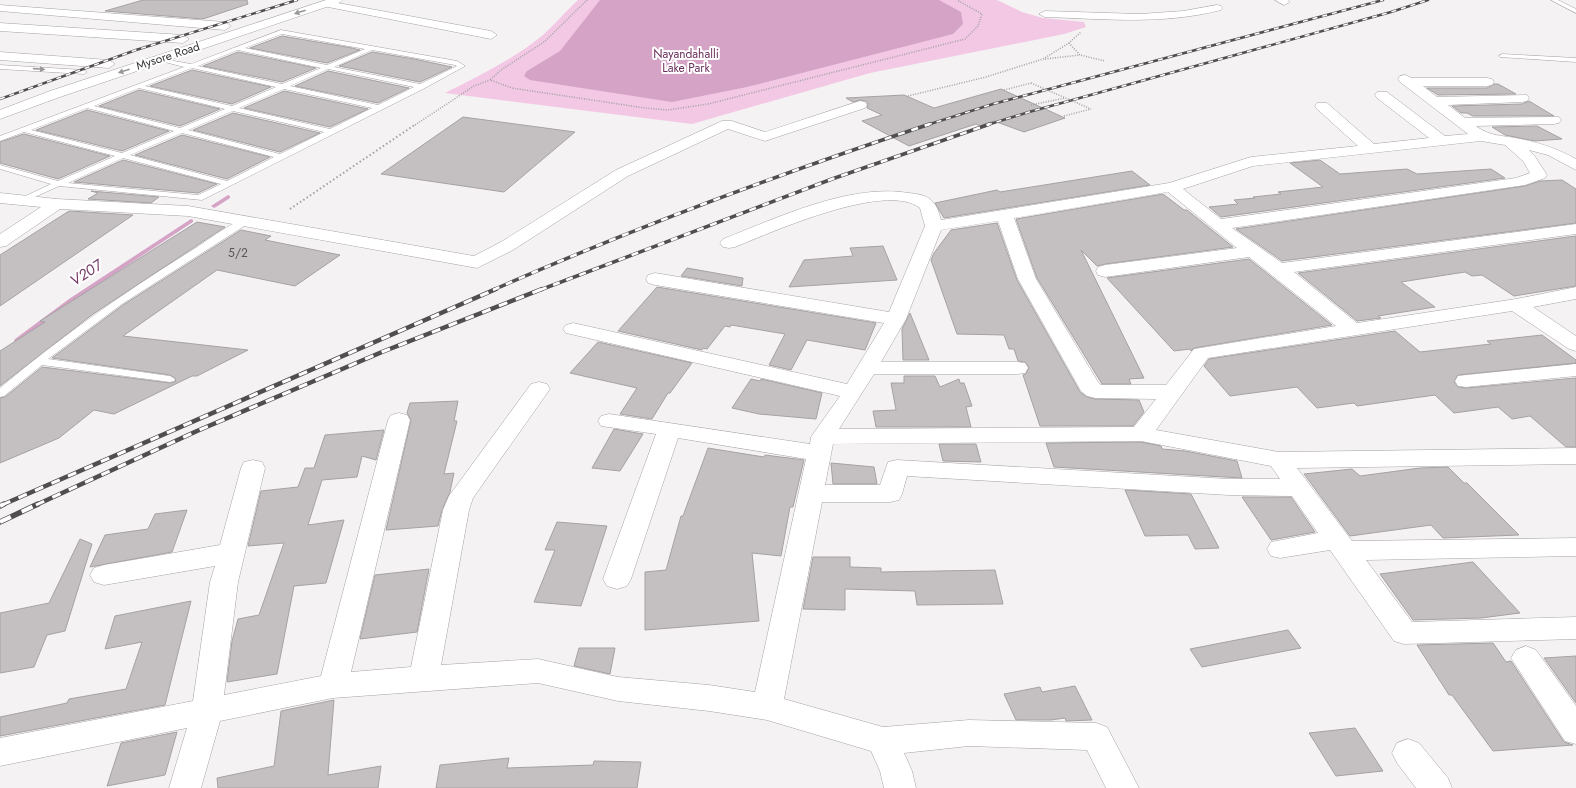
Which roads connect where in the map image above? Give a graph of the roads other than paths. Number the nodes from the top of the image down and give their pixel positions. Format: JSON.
{"nodes":[{"id":1,"x":303,"y":0,"type":"edge"},
{"id":2,"x":1207,"y":0,"type":"edge"},
{"id":3,"x":1554,"y":0,"type":"edge"},
{"id":4,"x":332,"y":2,"type":"edge"},
{"id":5,"x":0,"y":8,"type":"edge"},
{"id":6,"x":1576,"y":11,"type":"edge"},
{"id":7,"x":1045,"y":14,"type":"dead end"},
{"id":8,"x":1140,"y":16,"type":"junction"},
{"id":9,"x":1089,"y":25,"type":"road end"},
{"id":10,"x":225,"y":26,"type":"junction"},
{"id":11,"x":0,"y":27,"type":"edge"},
{"id":12,"x":66,"y":32,"type":"junction"},
{"id":13,"x":491,"y":35,"type":"dead end"},
{"id":14,"x":183,"y":39,"type":"junction"},
{"id":15,"x":44,"y":41,"type":"dead end"},
{"id":16,"x":374,"y":47,"type":"junction"},
{"id":17,"x":30,"y":48,"type":"dead end"},
{"id":18,"x":236,"y":48,"type":"junction"},
{"id":19,"x":1502,"y":56,"type":"dead end"},
{"id":20,"x":159,"y":59,"type":"junction"},
{"id":21,"x":1576,"y":60,"type":"edge"},
{"id":22,"x":3,"y":62,"type":"edge"},
{"id":23,"x":109,"y":64,"type":"junction"},
{"id":24,"x":190,"y":66,"type":"junction"},
{"id":25,"x":328,"y":67,"type":"junction"},
{"id":26,"x":84,"y":72,"type":"junction"},
{"id":27,"x":1487,"y":82,"type":"dead end"},
{"id":28,"x":137,"y":86,"type":"junction"},
{"id":29,"x":283,"y":87,"type":"junction"},
{"id":30,"x":423,"y":87,"type":"junction"},
{"id":31,"x":35,"y":88,"type":"dead end"},
{"id":32,"x":1382,"y":95,"type":"dead end"},
{"id":33,"x":1522,"y":98,"type":"dead end"},
{"id":34,"x":1435,"y":101,"type":"junction"},
{"id":35,"x":860,"y":105,"type":"dead end"},
{"id":36,"x":86,"y":106,"type":"junction"},
{"id":37,"x":1322,"y":106,"type":"dead end"},
{"id":38,"x":380,"y":108,"type":"junction"},
{"id":39,"x":232,"y":109,"type":"junction"},
{"id":40,"x":0,"y":115,"type":"edge"},
{"id":41,"x":1554,"y":120,"type":"dead end"},
{"id":42,"x":1462,"y":122,"type":"junction"},
{"id":43,"x":24,"y":130,"type":"junction"},
{"id":44,"x":182,"y":131,"type":"junction"},
{"id":45,"x":332,"y":132,"type":"junction"},
{"id":46,"x":1481,"y":137,"type":"junction"},
{"id":47,"x":0,"y":139,"type":"edge"},
{"id":48,"x":1442,"y":142,"type":"junction"},
{"id":49,"x":1510,"y":143,"type":"junction"},
{"id":50,"x":1371,"y":149,"type":"junction"},
{"id":51,"x":122,"y":157,"type":"junction"},
{"id":52,"x":282,"y":157,"type":"junction"},
{"id":53,"x":1576,"y":165,"type":"edge"},
{"id":54,"x":0,"y":167,"type":"edge"},
{"id":55,"x":226,"y":183,"type":"junction"},
{"id":56,"x":60,"y":184,"type":"junction"},
{"id":57,"x":1171,"y":187,"type":"junction"},
{"id":58,"x":0,"y":198,"type":"edge"},
{"id":59,"x":21,"y":200,"type":"junction"},
{"id":60,"x":57,"y":204,"type":"junction"},
{"id":61,"x":0,"y":214,"type":"edge"},
{"id":62,"x":1004,"y":214,"type":"junction"},
{"id":63,"x":246,"y":221,"type":"junction"},
{"id":64,"x":1217,"y":225,"type":"junction"},
{"id":65,"x":934,"y":226,"type":"junction"},
{"id":66,"x":1576,"y":229,"type":"edge"},
{"id":67,"x":0,"y":242,"type":"edge"},
{"id":68,"x":728,"y":243,"type":"dead end"},
{"id":69,"x":1251,"y":250,"type":"junction"},
{"id":70,"x":1278,"y":269,"type":"junction"},
{"id":71,"x":1105,"y":271,"type":"dead end"},
{"id":72,"x":655,"y":279,"type":"dead end"},
{"id":73,"x":1576,"y":293,"type":"edge"},
{"id":74,"x":1516,"y":304,"type":"junction"},
{"id":75,"x":896,"y":319,"type":"junction"},
{"id":76,"x":573,"y":329,"type":"dead end"},
{"id":77,"x":1353,"y":330,"type":"junction"},
{"id":78,"x":1576,"y":345,"type":"edge"},
{"id":79,"x":38,"y":361,"type":"junction"},
{"id":80,"x":867,"y":368,"type":"junction"},
{"id":81,"x":1017,"y":368,"type":"dead end"},
{"id":82,"x":1576,"y":370,"type":"edge"},
{"id":83,"x":170,"y":379,"type":"dead end"},
{"id":84,"x":1466,"y":381,"type":"dead end"},
{"id":85,"x":539,"y":389,"type":"dead end"},
{"id":86,"x":853,"y":392,"type":"junction"},
{"id":87,"x":1172,"y":392,"type":"junction"},
{"id":88,"x":0,"y":394,"type":"edge"},
{"id":89,"x":399,"y":420,"type":"dead end"},
{"id":90,"x":609,"y":421,"type":"dead end"},
{"id":91,"x":669,"y":430,"type":"junction"},
{"id":92,"x":1141,"y":434,"type":"junction"},
{"id":93,"x":821,"y":445,"type":"junction"},
{"id":94,"x":1576,"y":456,"type":"edge"},
{"id":95,"x":1279,"y":460,"type":"junction"},
{"id":96,"x":253,"y":468,"type":"dead end"},
{"id":97,"x":1299,"y":488,"type":"junction"},
{"id":98,"x":811,"y":493,"type":"junction"},
{"id":99,"x":1341,"y":545,"type":"junction"},
{"id":100,"x":1576,"y":548,"type":"edge"},
{"id":101,"x":1280,"y":549,"type":"dead end"},
{"id":102,"x":232,"y":553,"type":"junction"},
{"id":103,"x":104,"y":575,"type":"dead end"},
{"id":104,"x":617,"y":579,"type":"dead end"},
{"id":105,"x":1576,"y":628,"type":"edge"},
{"id":106,"x":1526,"y":658,"type":"dead end"},
{"id":107,"x":424,"y":678,"type":"junction"},
{"id":108,"x":333,"y":686,"type":"junction"},
{"id":109,"x":767,"y":707,"type":"junction"},
{"id":110,"x":207,"y":712,"type":"junction"},
{"id":111,"x":1576,"y":731,"type":"edge"},
{"id":112,"x":883,"y":741,"type":"junction"},
{"id":113,"x":0,"y":752,"type":"edge"},
{"id":114,"x":1408,"y":753,"type":"dead end"},
{"id":115,"x":185,"y":788,"type":"edge"},
{"id":116,"x":900,"y":788,"type":"edge"},
{"id":117,"x":1123,"y":788,"type":"edge"},
{"id":118,"x":1436,"y":788,"type":"edge"}],
"edges":[{"from":1,"to":10,"type":"main road","name":"Mysore Road"},
{"from":2,"to":8,"type":"main road"},
{"from":3,"to":6,"type":"lane"},
{"from":4,"to":13,"type":"main road"},
{"from":4,"to":20,"type":"main road","name":"Mysore Road","one_way":true},
{"from":5,"to":10,"type":"main road"},
{"from":7,"to":8,"type":"main road"},
{"from":8,"to":9,"type":"main road"},
{"from":10,"to":14,"type":"main road","name":"Mysore Road"},
{"from":11,"to":12,"type":"main road"},
{"from":12,"to":14,"type":"main road"},
{"from":12,"to":15,"type":"main road"},
{"from":14,"to":23,"type":"main road","name":"Mysore Road"},
{"from":16,"to":18,"type":"lane"},
{"from":16,"to":25,"type":"lane"},
{"from":16,"to":30,"type":"lane"},
{"from":17,"to":22,"type":"main road"},
{"from":18,"to":24,"type":"lane"},
{"from":18,"to":25,"type":"lane"},
{"from":19,"to":21,"type":"lane"},
{"from":20,"to":24,"type":"lane"},
{"from":20,"to":40,"type":"main road","name":"Mysore Road","one_way":true},
{"from":22,"to":23,"type":"main road"},
{"from":22,"to":26,"type":"lane","one_way":true},
{"from":23,"to":26,"type":"main road","name":"Mysore Road"},
{"from":24,"to":28,"type":"lane"},
{"from":24,"to":29,"type":"lane"},
{"from":25,"to":29,"type":"lane"},
{"from":25,"to":30,"type":"lane"},
{"from":26,"to":31,"type":"main road","name":"Mysore Road"},
{"from":27,"to":34,"type":"main road"},
{"from":28,"to":36,"type":"lane"},
{"from":28,"to":39,"type":"lane"},
{"from":29,"to":38,"type":"lane"},
{"from":29,"to":39,"type":"lane"},
{"from":30,"to":38,"type":"lane"},
{"from":32,"to":48,"type":"main road"},
{"from":33,"to":34,"type":"main road"},
{"from":34,"to":42,"type":"main road"},
{"from":35,"to":63,"type":"main road"},
{"from":36,"to":43,"type":"lane"},
{"from":36,"to":44,"type":"lane"},
{"from":37,"to":50,"type":"main road"},
{"from":38,"to":45,"type":"lane"},
{"from":39,"to":44,"type":"lane"},
{"from":39,"to":45,"type":"lane"},
{"from":41,"to":42,"type":"main road"},
{"from":42,"to":46,"type":"main road"},
{"from":43,"to":47,"type":"lane"},
{"from":43,"to":51,"type":"lane"},
{"from":44,"to":51,"type":"lane"},
{"from":44,"to":52,"type":"lane"},
{"from":45,"to":52,"type":"lane"},
{"from":46,"to":48,"type":"main road"},
{"from":46,"to":49,"type":"main road"},
{"from":48,"to":50,"type":"main road"},
{"from":49,"to":53,"type":"main road"},
{"from":49,"to":64,"type":"main road"},
{"from":50,"to":57,"type":"main road"},
{"from":51,"to":55,"type":"lane"},
{"from":51,"to":56,"type":"lane"},
{"from":52,"to":55,"type":"lane"},
{"from":54,"to":56,"type":"lane"},
{"from":55,"to":56,"type":"lane"},
{"from":56,"to":59,"type":"lane"},
{"from":57,"to":62,"type":"main road"},
{"from":57,"to":64,"type":"main road"},
{"from":58,"to":59,"type":"main road"},
{"from":59,"to":60,"type":"main road"},
{"from":59,"to":61,"type":"main road"},
{"from":60,"to":63,"type":"main road"},
{"from":60,"to":67,"type":"main road"},
{"from":62,"to":65,"type":"main road"},
{"from":62,"to":87,"type":"main road"},
{"from":63,"to":79,"type":"lane"},
{"from":64,"to":69,"type":"main road"},
{"from":65,"to":68,"type":"main road"},
{"from":65,"to":75,"type":"main road"},
{"from":66,"to":70,"type":"main road"},
{"from":69,"to":70,"type":"main road"},
{"from":69,"to":71,"type":"main road"},
{"from":70,"to":77,"type":"main road"},
{"from":72,"to":75,"type":"main road"},
{"from":73,"to":74,"type":"main road"},
{"from":74,"to":77,"type":"main road"},
{"from":74,"to":78,"type":"main road"},
{"from":75,"to":80,"type":"main road"},
{"from":76,"to":86,"type":"main road"},
{"from":77,"to":87,"type":"main road"},
{"from":79,"to":83,"type":"lane"},
{"from":79,"to":88,"type":"lane"},
{"from":80,"to":81,"type":"main road"},
{"from":80,"to":86,"type":"main road"},
{"from":82,"to":84,"type":"main road"},
{"from":85,"to":107,"type":"main road"},
{"from":86,"to":93,"type":"main road"},
{"from":87,"to":92,"type":"main road"},
{"from":89,"to":108,"type":"main road"},
{"from":90,"to":91,"type":"main road"},
{"from":91,"to":93,"type":"main road"},
{"from":91,"to":104,"type":"main road"},
{"from":92,"to":93,"type":"main road"},
{"from":92,"to":95,"type":"main road"},
{"from":93,"to":98,"type":"main road"},
{"from":94,"to":95,"type":"main road"},
{"from":95,"to":97,"type":"main road"},
{"from":96,"to":102,"type":"main road"},
{"from":97,"to":98,"type":"main road"},
{"from":97,"to":99,"type":"main road"},
{"from":98,"to":109,"type":"main road"},
{"from":99,"to":100,"type":"main road"},
{"from":99,"to":101,"type":"main road"},
{"from":99,"to":105,"type":"main road"},
{"from":102,"to":103,"type":"main road"},
{"from":102,"to":110,"type":"main road"},
{"from":106,"to":111,"type":"main road"},
{"from":107,"to":108,"type":"main road"},
{"from":107,"to":109,"type":"main road"},
{"from":108,"to":110,"type":"main road"},
{"from":109,"to":112,"type":"main road"},
{"from":110,"to":113,"type":"main road"},
{"from":110,"to":115,"type":"main road"},
{"from":112,"to":116,"type":"main road"},
{"from":112,"to":117,"type":"main road"},
{"from":114,"to":118,"type":"main road"}]}
